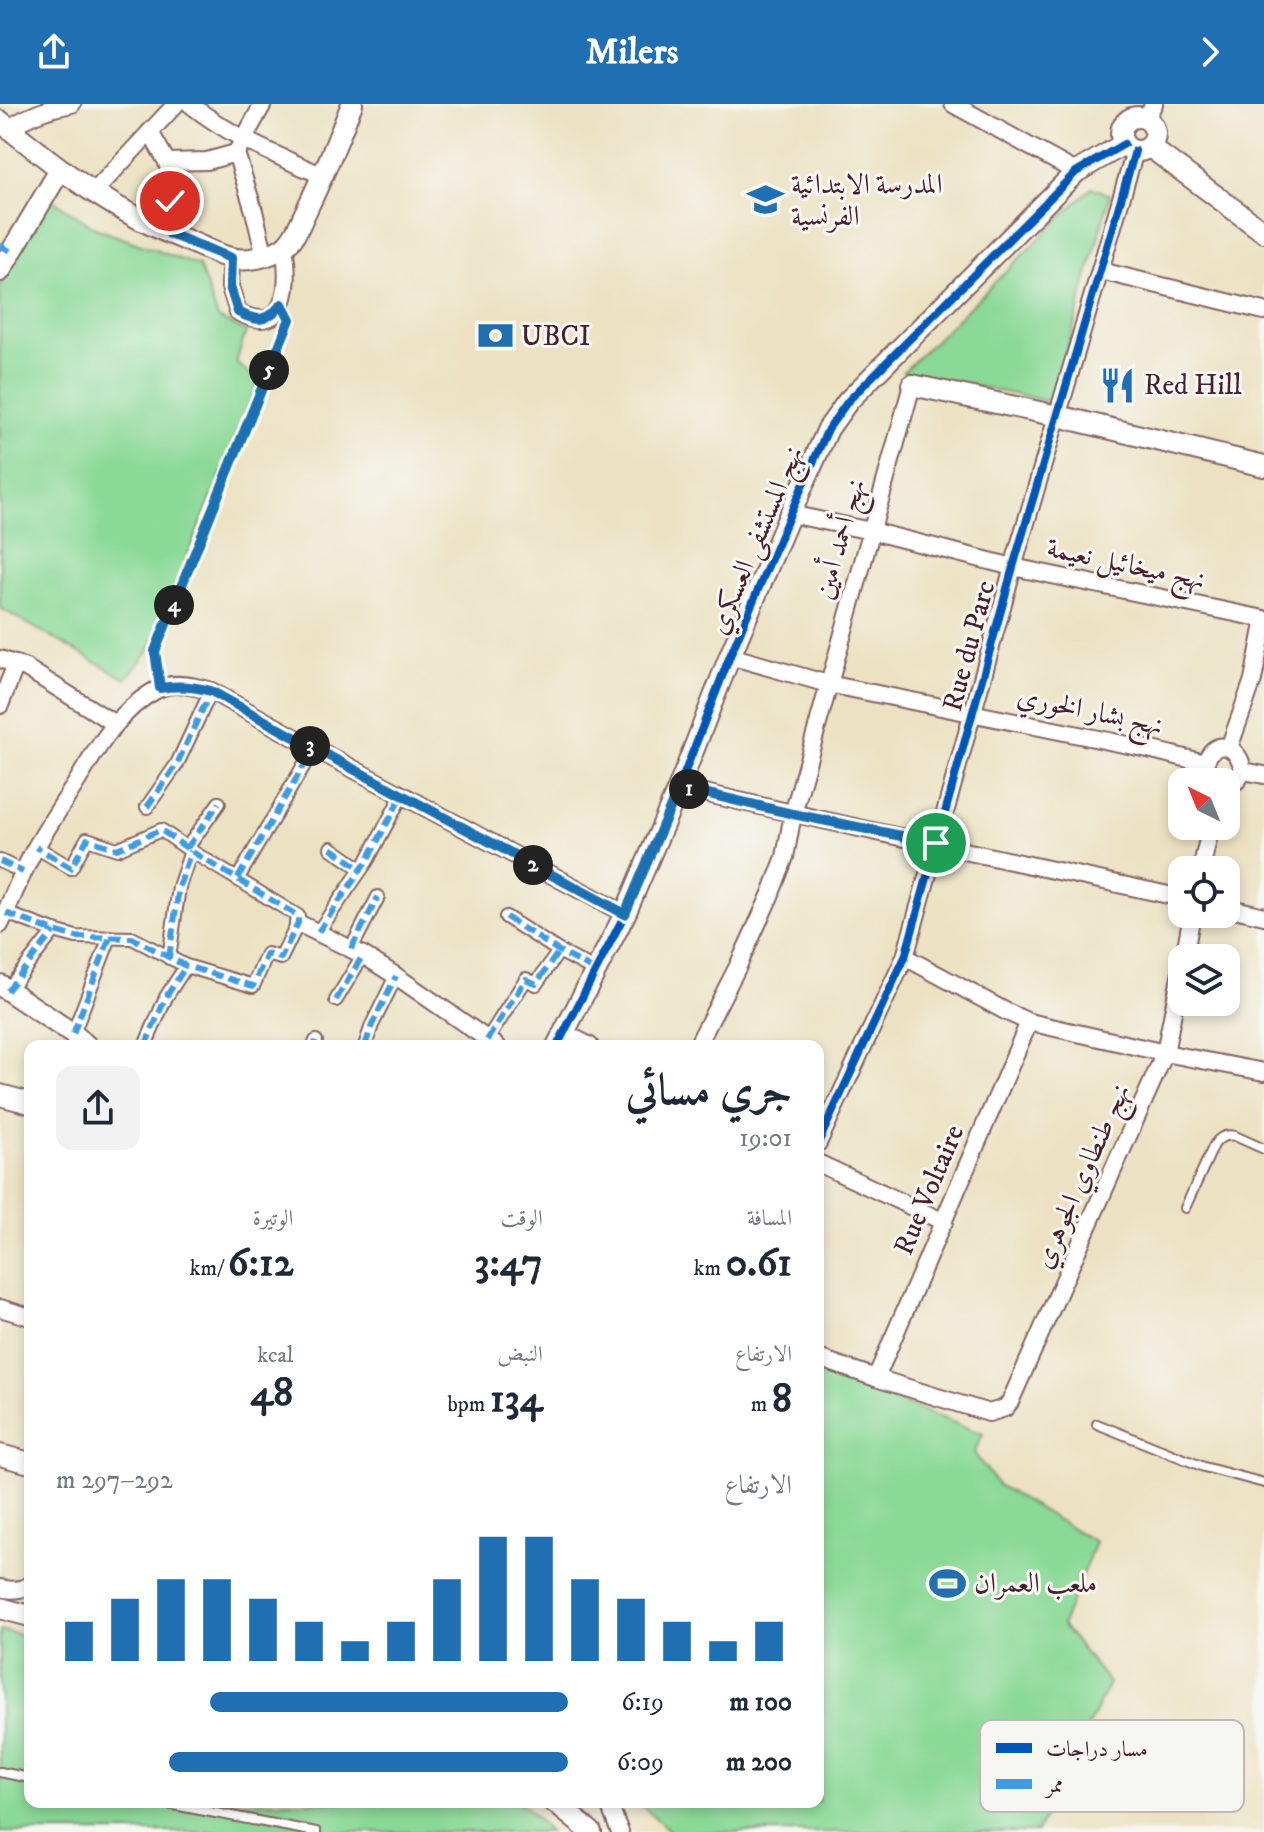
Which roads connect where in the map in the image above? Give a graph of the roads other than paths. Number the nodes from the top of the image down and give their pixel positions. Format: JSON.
{"nodes":[{"id":1,"x":72,"y":104,"type":"edge"},
{"id":2,"x":176,"y":104,"type":"edge"},
{"id":3,"x":190,"y":104,"type":"edge"},
{"id":4,"x":263,"y":104,"type":"edge"},
{"id":5,"x":352,"y":104,"type":"edge"},
{"id":6,"x":953,"y":104,"type":"edge"},
{"id":7,"x":1141,"y":111,"type":"edge"},
{"id":8,"x":4,"y":124,"type":"edge"},
{"id":9,"x":150,"y":132,"type":"junction"},
{"id":10,"x":240,"y":147,"type":"junction"},
{"id":11,"x":1136,"y":147,"type":"junction"},
{"id":12,"x":167,"y":162,"type":"junction"},
{"id":13,"x":60,"y":170,"type":"junction"},
{"id":14,"x":1076,"y":172,"type":"junction"},
{"id":15,"x":323,"y":176,"type":"junction"},
{"id":16,"x":93,"y":193,"type":"junction"},
{"id":17,"x":1264,"y":232,"type":"edge"},
{"id":18,"x":170,"y":234,"type":"junction"},
{"id":19,"x":284,"y":247,"type":"junction"},
{"id":20,"x":5,"y":248,"type":"edge"},
{"id":21,"x":265,"y":257,"type":"junction"},
{"id":22,"x":231,"y":258,"type":"junction"},
{"id":23,"x":0,"y":271,"type":"edge"},
{"id":24,"x":1101,"y":271,"type":"junction"},
{"id":25,"x":1264,"y":311,"type":"edge"},
{"id":26,"x":912,"y":385,"type":"joint"},
{"id":27,"x":1058,"y":416,"type":"junction"},
{"id":28,"x":1264,"y":466,"type":"edge"},
{"id":29,"x":790,"y":514,"type":"junction"},
{"id":30,"x":871,"y":531,"type":"junction"},
{"id":31,"x":1013,"y":567,"type":"junction"},
{"id":32,"x":1264,"y":622,"type":"edge"},
{"id":33,"x":730,"y":656,"type":"junction"},
{"id":34,"x":8,"y":662,"type":"edge"},
{"id":35,"x":828,"y":684,"type":"junction"},
{"id":36,"x":211,"y":691,"type":"junction"},
{"id":37,"x":0,"y":705,"type":"edge"},
{"id":38,"x":973,"y":713,"type":"junction"},
{"id":39,"x":115,"y":724,"type":"junction"},
{"id":40,"x":314,"y":748,"type":"junction"},
{"id":41,"x":1229,"y":748,"type":"junction"},
{"id":42,"x":1205,"y":763,"type":"junction"},
{"id":43,"x":1206,"y":768,"type":"edge"},
{"id":44,"x":1244,"y":771,"type":"junction"},
{"id":45,"x":1264,"y":775,"type":"edge"},
{"id":46,"x":1240,"y":779,"type":"edge"},
{"id":47,"x":679,"y":787,"type":"junction"},
{"id":48,"x":402,"y":795,"type":"junction"},
{"id":49,"x":219,"y":803,"type":"dead end"},
{"id":50,"x":147,"y":807,"type":"dead end"},
{"id":51,"x":793,"y":814,"type":"junction"},
{"id":52,"x":936,"y":843,"type":"junction"},
{"id":53,"x":36,"y":847,"type":"junction"},
{"id":54,"x":331,"y":848,"type":"dead end"},
{"id":55,"x":189,"y":850,"type":"junction"},
{"id":56,"x":0,"y":861,"type":"edge"},
{"id":57,"x":361,"y":869,"type":"junction"},
{"id":58,"x":23,"y":872,"type":"junction"},
{"id":59,"x":238,"y":878,"type":"junction"},
{"id":60,"x":1168,"y":895,"type":"edge"},
{"id":61,"x":378,"y":897,"type":"dead end"},
{"id":62,"x":1240,"y":910,"type":"edge"},
{"id":63,"x":625,"y":914,"type":"junction"},
{"id":64,"x":1264,"y":916,"type":"edge"},
{"id":65,"x":506,"y":917,"type":"dead end"},
{"id":66,"x":3,"y":919,"type":"edge"},
{"id":67,"x":298,"y":923,"type":"junction"},
{"id":68,"x":54,"y":931,"type":"junction"},
{"id":69,"x":318,"y":932,"type":"junction"},
{"id":70,"x":110,"y":937,"type":"junction"},
{"id":71,"x":559,"y":951,"type":"junction"},
{"id":72,"x":357,"y":952,"type":"junction"},
{"id":73,"x":905,"y":957,"type":"junction"},
{"id":74,"x":169,"y":958,"type":"junction"},
{"id":75,"x":186,"y":966,"type":"junction"},
{"id":76,"x":596,"y":971,"type":"junction"},
{"id":77,"x":396,"y":976,"type":"junction"},
{"id":78,"x":4,"y":988,"type":"edge"},
{"id":79,"x":336,"y":1000,"type":"dead end"},
{"id":80,"x":1172,"y":1016,"type":"edge"},
{"id":81,"x":1029,"y":1022,"type":"junction"},
{"id":82,"x":80,"y":1040,"type":"edge"},
{"id":83,"x":148,"y":1040,"type":"edge"},
{"id":84,"x":367,"y":1040,"type":"edge"},
{"id":85,"x":488,"y":1040,"type":"edge"},
{"id":86,"x":494,"y":1040,"type":"edge"},
{"id":87,"x":560,"y":1040,"type":"edge"},
{"id":88,"x":700,"y":1040,"type":"edge"},
{"id":89,"x":1165,"y":1053,"type":"junction"},
{"id":90,"x":1264,"y":1072,"type":"edge"},
{"id":91,"x":0,"y":1095,"type":"edge"},
{"id":92,"x":24,"y":1101,"type":"edge"},
{"id":93,"x":824,"y":1130,"type":"edge"},
{"id":94,"x":1264,"y":1149,"type":"edge"},
{"id":95,"x":824,"y":1166,"type":"edge"},
{"id":96,"x":1185,"y":1208,"type":"dead end"},
{"id":97,"x":944,"y":1222,"type":"junction"},
{"id":98,"x":0,"y":1308,"type":"edge"},
{"id":99,"x":24,"y":1315,"type":"edge"},
{"id":100,"x":824,"y":1360,"type":"edge"},
{"id":101,"x":876,"y":1378,"type":"junction"},
{"id":102,"x":1097,"y":1424,"type":"dead end"},
{"id":103,"x":0,"y":1455,"type":"edge"},
{"id":104,"x":24,"y":1461,"type":"edge"},
{"id":105,"x":1264,"y":1483,"type":"edge"},
{"id":106,"x":0,"y":1588,"type":"edge"},
{"id":107,"x":24,"y":1588,"type":"edge"},
{"id":108,"x":0,"y":1608,"type":"edge"},
{"id":109,"x":24,"y":1614,"type":"edge"},
{"id":110,"x":0,"y":1772,"type":"edge"},
{"id":111,"x":24,"y":1777,"type":"edge"},
{"id":112,"x":190,"y":1808,"type":"edge"},
{"id":113,"x":561,"y":1808,"type":"edge"},
{"id":114,"x":610,"y":1808,"type":"edge"},
{"id":115,"x":316,"y":1832,"type":"edge"},
{"id":116,"x":591,"y":1832,"type":"edge"},
{"id":117,"x":620,"y":1832,"type":"edge"}],
"edges":[{"from":1,"to":8,"type":"street"},
{"from":2,"to":9,"type":"street"},
{"from":3,"to":10,"type":"street"},
{"from":4,"to":10,"type":"street"},
{"from":5,"to":15,"type":"street"},
{"from":6,"to":14,"type":"street"},
{"from":7,"to":11,"type":"street"},
{"from":7,"to":11,"type":"street"},
{"from":8,"to":13,"type":"street"},
{"from":9,"to":12,"type":"street"},
{"from":9,"to":16,"type":"street"},
{"from":10,"to":12,"type":"street"},
{"from":10,"to":15,"type":"street"},
{"from":10,"to":21,"type":"street"},
{"from":11,"to":14,"type":"street","name":"نهج المستشفى العسكري"},
{"from":11,"to":17,"type":"street"},
{"from":11,"to":24,"type":"street","name":"Rue du Parc"},
{"from":12,"to":18,"type":"street"},
{"from":13,"to":16,"type":"street"},
{"from":13,"to":20,"type":"street"},
{"from":14,"to":29,"type":"street","name":"نهج المستشفى العسكري"},
{"from":15,"to":19,"type":"street"},
{"from":16,"to":18,"type":"street"},
{"from":18,"to":22,"type":"street"},
{"from":19,"to":21,"type":"street"},
{"from":19,"to":22,"type":"street"},
{"from":20,"to":23,"type":"street"},
{"from":21,"to":22,"type":"street"},
{"from":24,"to":25,"type":"street"},
{"from":24,"to":27,"type":"street","name":"Rue du Parc"},
{"from":26,"to":27,"type":"street","name":"نهج أحمد أمين"},
{"from":26,"to":30,"type":"street","name":"نهج أحمد أمين"},
{"from":27,"to":28,"type":"street","name":"نهج أحمد أمين"},
{"from":27,"to":31,"type":"street","name":"Rue du Parc"},
{"from":29,"to":30,"type":"street","name":"نهج ميخائيل نعيمة"},
{"from":29,"to":33,"type":"street","name":"نهج المستشفى العسكري"},
{"from":30,"to":31,"type":"street","name":"نهج ميخائيل نعيمة"},
{"from":30,"to":35,"type":"street","name":"نهج أحمد أمين"},
{"from":31,"to":32,"type":"street","name":"نهج ميخائيل نعيمة"},
{"from":31,"to":38,"type":"street","name":"Rue du Parc"},
{"from":32,"to":41,"type":"street"},
{"from":33,"to":35,"type":"street","name":"نهج بشار الخوري"},
{"from":33,"to":47,"type":"street","name":"نهج المستشفى العسكري"},
{"from":34,"to":37,"type":"street"},
{"from":34,"to":39,"type":"street"},
{"from":35,"to":38,"type":"street","name":"نهج بشار الخوري"},
{"from":35,"to":51,"type":"street","name":"نهج أحمد أمين"},
{"from":36,"to":39,"type":"street"},
{"from":36,"to":40,"type":"street"},
{"from":36,"to":50,"type":"street"},
{"from":38,"to":42,"type":"street","name":"نهج بشار الخوري"},
{"from":38,"to":52,"type":"street","name":"Rue du Parc"},
{"from":39,"to":53,"type":"street"},
{"from":40,"to":48,"type":"street"},
{"from":40,"to":59,"type":"street"},
{"from":41,"to":42,"type":"street"},
{"from":41,"to":44,"type":"street"},
{"from":42,"to":43,"type":"street"},
{"from":44,"to":45,"type":"street"},
{"from":44,"to":46,"type":"street"},
{"from":47,"to":51,"type":"street"},
{"from":47,"to":63,"type":"street","name":"نهج المستشفى العسكري"},
{"from":48,"to":57,"type":"street"},
{"from":48,"to":63,"type":"street"},
{"from":49,"to":55,"type":"street"},
{"from":51,"to":52,"type":"street"},
{"from":51,"to":88,"type":"street","name":"نهج أحمد أمين"},
{"from":52,"to":60,"type":"street"},
{"from":52,"to":73,"type":"street","name":"Rue du Parc"},
{"from":53,"to":55,"type":"street"},
{"from":53,"to":58,"type":"street"},
{"from":54,"to":57,"type":"street"},
{"from":55,"to":59,"type":"street"},
{"from":55,"to":74,"type":"street"},
{"from":56,"to":58,"type":"street"},
{"from":57,"to":69,"type":"street"},
{"from":58,"to":66,"type":"street"},
{"from":59,"to":67,"type":"street"},
{"from":61,"to":72,"type":"street"},
{"from":62,"to":64,"type":"street"},
{"from":63,"to":76,"type":"street","name":"نهج المستشفى العسكري"},
{"from":65,"to":71,"type":"street"},
{"from":66,"to":68,"type":"street"},
{"from":67,"to":69,"type":"street"},
{"from":67,"to":75,"type":"street"},
{"from":68,"to":70,"type":"street"},
{"from":68,"to":78,"type":"street"},
{"from":69,"to":72,"type":"street"},
{"from":70,"to":74,"type":"street"},
{"from":70,"to":82,"type":"street"},
{"from":71,"to":76,"type":"street"},
{"from":71,"to":86,"type":"street"},
{"from":72,"to":77,"type":"street"},
{"from":72,"to":79,"type":"street"},
{"from":73,"to":81,"type":"street"},
{"from":73,"to":93,"type":"street","name":"Rue du Parc"},
{"from":74,"to":75,"type":"street"},
{"from":75,"to":83,"type":"street"},
{"from":76,"to":87,"type":"street","name":"نهج المستشفى العسكري"},
{"from":77,"to":84,"type":"street"},
{"from":77,"to":85,"type":"street"},
{"from":78,"to":82,"type":"street"},
{"from":80,"to":89,"type":"street","name":"نهج طنطاوي الجوهري"},
{"from":81,"to":89,"type":"street"},
{"from":81,"to":97,"type":"street","name":"Rue Voltaire"},
{"from":89,"to":90,"type":"street"},
{"from":89,"to":101,"type":"street","name":"نهج طنطاوي الجوهري"},
{"from":91,"to":92,"type":"street"},
{"from":94,"to":96,"type":"lane"},
{"from":95,"to":97,"type":"street"},
{"from":97,"to":101,"type":"street","name":"Rue Voltaire"},
{"from":98,"to":99,"type":"street"},
{"from":100,"to":101,"type":"street"},
{"from":102,"to":105,"type":"lane"},
{"from":103,"to":104,"type":"street"},
{"from":106,"to":107,"type":"street"},
{"from":108,"to":109,"type":"street"},
{"from":110,"to":111,"type":"lane"},
{"from":112,"to":115,"type":"lane"},
{"from":113,"to":116,"type":"street"},
{"from":114,"to":117,"type":"street"}]}
